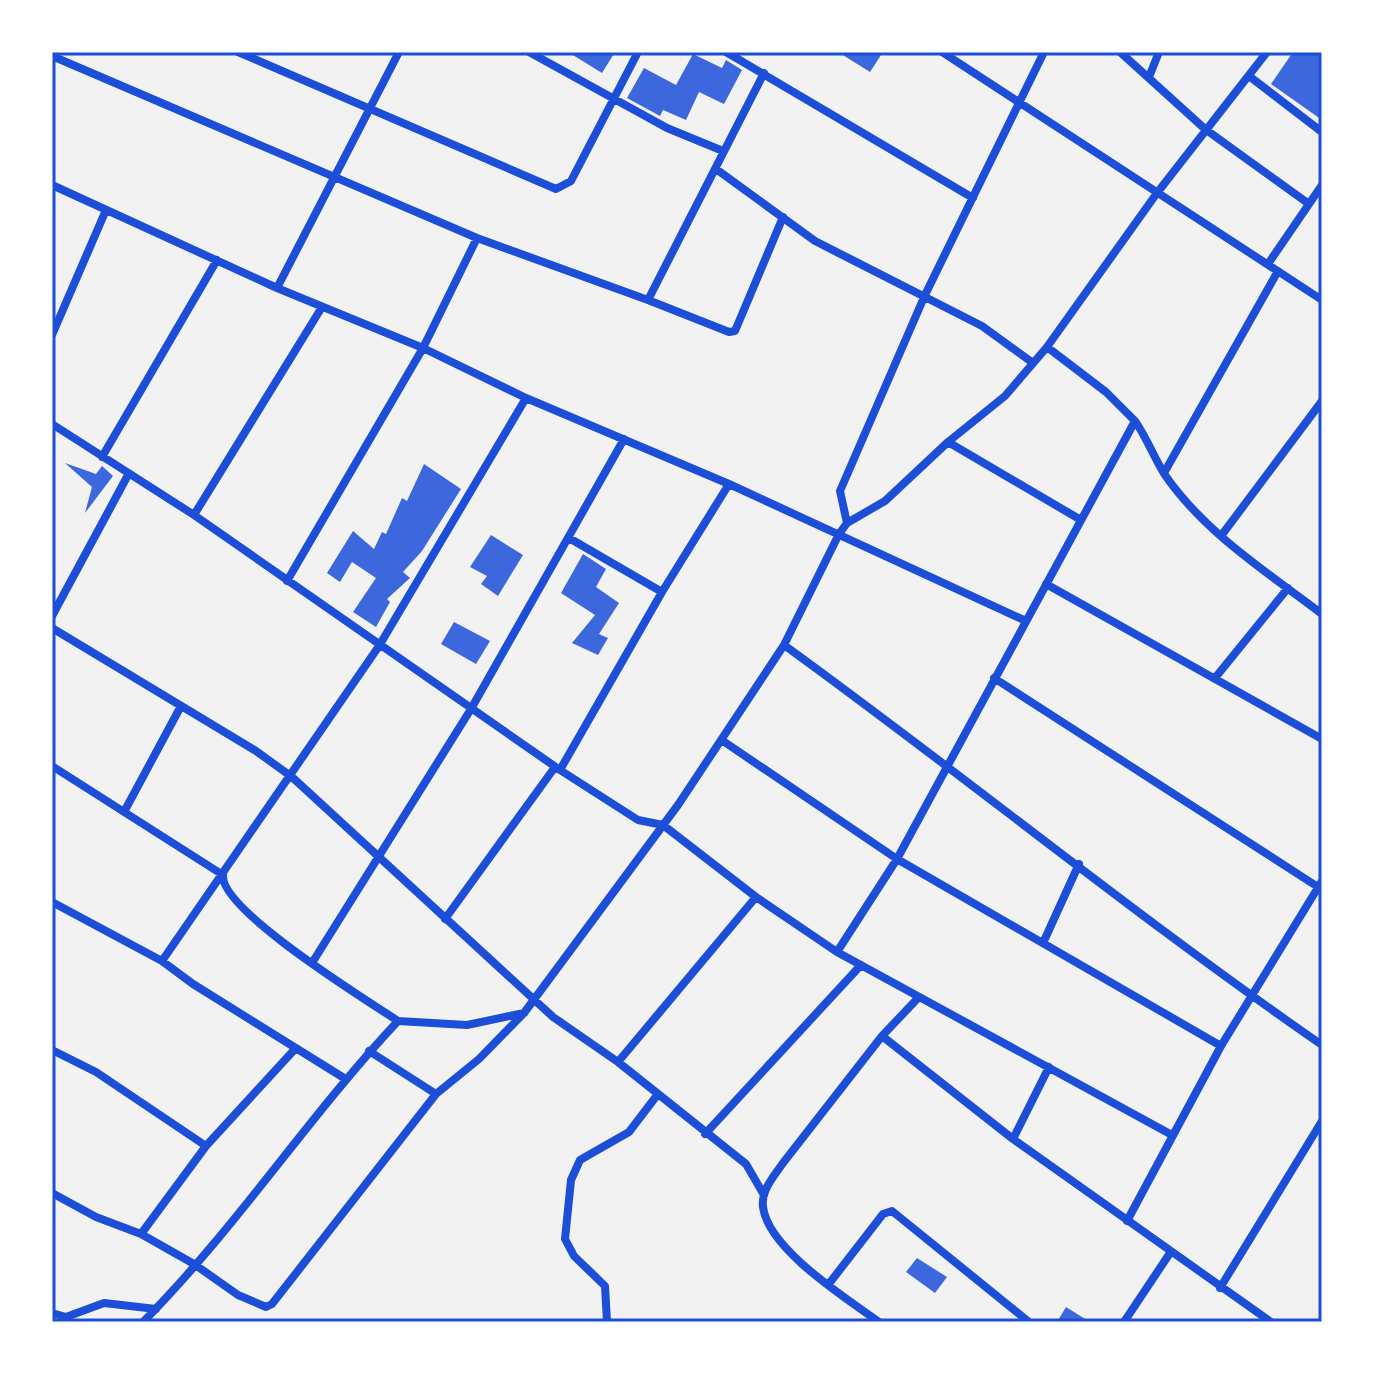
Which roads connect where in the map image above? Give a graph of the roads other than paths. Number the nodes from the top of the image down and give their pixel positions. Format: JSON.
{"nodes":[{"id":1,"x":238,"y":52,"type":"edge"},
{"id":2,"x":399,"y":52,"type":"edge"},
{"id":3,"x":529,"y":52,"type":"edge"},
{"id":4,"x":638,"y":52,"type":"edge"},
{"id":5,"x":726,"y":52,"type":"edge"},
{"id":6,"x":942,"y":52,"type":"edge"},
{"id":7,"x":1044,"y":52,"type":"edge"},
{"id":8,"x":1120,"y":52,"type":"edge"},
{"id":9,"x":1159,"y":52,"type":"edge"},
{"id":10,"x":1267,"y":52,"type":"edge"},
{"id":11,"x":52,"y":56,"type":"edge"},
{"id":12,"x":764,"y":73,"type":"junction"},
{"id":13,"x":1249,"y":76,"type":"junction"},
{"id":14,"x":1149,"y":77,"type":"junction"},
{"id":15,"x":613,"y":99,"type":"junction"},
{"id":16,"x":1022,"y":102,"type":"junction"},
{"id":17,"x":370,"y":110,"type":"junction"},
{"id":18,"x":1205,"y":129,"type":"junction"},
{"id":19,"x":1322,"y":132,"type":"edge"},
{"id":20,"x":723,"y":151,"type":"junction"},
{"id":21,"x":716,"y":169,"type":"junction"},
{"id":22,"x":332,"y":177,"type":"junction"},
{"id":23,"x":52,"y":185,"type":"edge"},
{"id":24,"x":1322,"y":185,"type":"edge"},
{"id":25,"x":1157,"y":193,"type":"junction"},
{"id":26,"x":973,"y":198,"type":"junction"},
{"id":27,"x":1309,"y":204,"type":"junction"},
{"id":28,"x":106,"y":210,"type":"junction"},
{"id":29,"x":783,"y":217,"type":"junction"},
{"id":30,"x":477,"y":238,"type":"junction"},
{"id":31,"x":217,"y":260,"type":"junction"},
{"id":32,"x":1268,"y":264,"type":"junction"},
{"id":33,"x":1278,"y":271,"type":"junction"},
{"id":34,"x":277,"y":288,"type":"junction"},
{"id":35,"x":925,"y":295,"type":"junction"},
{"id":36,"x":648,"y":300,"type":"junction"},
{"id":37,"x":1322,"y":300,"type":"edge"},
{"id":38,"x":322,"y":307,"type":"junction"},
{"id":39,"x":52,"y":335,"type":"edge"},
{"id":40,"x":1047,"y":347,"type":"junction"},
{"id":41,"x":423,"y":348,"type":"junction"},
{"id":42,"x":1033,"y":363,"type":"junction"},
{"id":43,"x":526,"y":398,"type":"junction"},
{"id":44,"x":1322,"y":401,"type":"edge"},
{"id":45,"x":1135,"y":421,"type":"junction"},
{"id":46,"x":52,"y":424,"type":"edge"},
{"id":47,"x":624,"y":439,"type":"junction"},
{"id":48,"x":948,"y":442,"type":"junction"},
{"id":49,"x":102,"y":457,"type":"junction"},
{"id":50,"x":1164,"y":473,"type":"junction"},
{"id":51,"x":128,"y":475,"type":"junction"},
{"id":52,"x":729,"y":484,"type":"junction"},
{"id":53,"x":194,"y":515,"type":"junction"},
{"id":54,"x":1081,"y":520,"type":"junction"},
{"id":55,"x":847,"y":523,"type":"junction"},
{"id":56,"x":839,"y":534,"type":"junction"},
{"id":57,"x":1221,"y":536,"type":"junction"},
{"id":58,"x":569,"y":538,"type":"junction"},
{"id":59,"x":287,"y":581,"type":"junction"},
{"id":60,"x":1046,"y":584,"type":"junction"},
{"id":61,"x":1288,"y":588,"type":"junction"},
{"id":62,"x":662,"y":592,"type":"junction"},
{"id":63,"x":1322,"y":614,"type":"edge"},
{"id":64,"x":52,"y":616,"type":"edge"},
{"id":65,"x":1026,"y":621,"type":"junction"},
{"id":66,"x":52,"y":628,"type":"edge"},
{"id":67,"x":784,"y":645,"type":"junction"},
{"id":68,"x":379,"y":646,"type":"junction"},
{"id":69,"x":994,"y":678,"type":"junction"},
{"id":70,"x":1215,"y":678,"type":"junction"},
{"id":71,"x":181,"y":706,"type":"junction"},
{"id":72,"x":471,"y":709,"type":"junction"},
{"id":73,"x":1322,"y":739,"type":"edge"},
{"id":74,"x":723,"y":741,"type":"junction"},
{"id":75,"x":948,"y":764,"type":"junction"},
{"id":76,"x":52,"y":766,"type":"edge"},
{"id":77,"x":557,"y":769,"type":"junction"},
{"id":78,"x":292,"y":777,"type":"junction"},
{"id":79,"x":124,"y":812,"type":"junction"},
{"id":80,"x":663,"y":825,"type":"junction"},
{"id":81,"x":378,"y":854,"type":"junction"},
{"id":82,"x":897,"y":859,"type":"junction"},
{"id":83,"x":1079,"y":864,"type":"junction"},
{"id":84,"x":223,"y":875,"type":"junction"},
{"id":85,"x":1320,"y":884,"type":"edge"},
{"id":86,"x":756,"y":897,"type":"junction"},
{"id":87,"x":52,"y":902,"type":"edge"},
{"id":88,"x":445,"y":919,"type":"junction"},
{"id":89,"x":1043,"y":943,"type":"junction"},
{"id":90,"x":837,"y":952,"type":"junction"},
{"id":91,"x":162,"y":961,"type":"junction"},
{"id":92,"x":312,"y":963,"type":"junction"},
{"id":93,"x":861,"y":965,"type":"junction"},
{"id":94,"x":1250,"y":996,"type":"junction"},
{"id":95,"x":918,"y":998,"type":"junction"},
{"id":96,"x":533,"y":1000,"type":"junction"},
{"id":97,"x":524,"y":1013,"type":"junction"},
{"id":98,"x":398,"y":1021,"type":"junction"},
{"id":99,"x":882,"y":1036,"type":"junction"},
{"id":100,"x":1322,"y":1045,"type":"edge"},
{"id":101,"x":1221,"y":1046,"type":"junction"},
{"id":102,"x":295,"y":1049,"type":"junction"},
{"id":103,"x":52,"y":1050,"type":"edge"},
{"id":104,"x":369,"y":1051,"type":"junction"},
{"id":105,"x":618,"y":1062,"type":"junction"},
{"id":106,"x":1049,"y":1067,"type":"junction"},
{"id":107,"x":344,"y":1078,"type":"junction"},
{"id":108,"x":436,"y":1094,"type":"junction"},
{"id":109,"x":658,"y":1094,"type":"junction"},
{"id":110,"x":1322,"y":1121,"type":"edge"},
{"id":111,"x":705,"y":1134,"type":"junction"},
{"id":112,"x":1172,"y":1135,"type":"junction"},
{"id":113,"x":1013,"y":1139,"type":"junction"},
{"id":114,"x":206,"y":1146,"type":"junction"},
{"id":115,"x":52,"y":1193,"type":"edge"},
{"id":116,"x":764,"y":1195,"type":"junction"},
{"id":117,"x":1127,"y":1221,"type":"junction"},
{"id":118,"x":141,"y":1234,"type":"junction"},
{"id":119,"x":1170,"y":1253,"type":"junction"},
{"id":120,"x":194,"y":1264,"type":"junction"},
{"id":121,"x":828,"y":1285,"type":"junction"},
{"id":122,"x":1220,"y":1288,"type":"junction"},
{"id":123,"x":156,"y":1309,"type":"junction"},
{"id":124,"x":52,"y":1313,"type":"edge"},
{"id":125,"x":143,"y":1322,"type":"edge"},
{"id":126,"x":607,"y":1322,"type":"edge"},
{"id":127,"x":879,"y":1322,"type":"edge"},
{"id":128,"x":1029,"y":1322,"type":"edge"},
{"id":129,"x":1124,"y":1322,"type":"edge"},
{"id":130,"x":1270,"y":1322,"type":"edge"}],
"edges":[{"from":1,"to":17,"type":"street"},
{"from":2,"to":17,"type":"street"},
{"from":3,"to":15,"type":"street"},
{"from":4,"to":15,"type":"street"},
{"from":5,"to":12,"type":"street"},
{"from":6,"to":16,"type":"street"},
{"from":7,"to":16,"type":"street"},
{"from":8,"to":14,"type":"street"},
{"from":9,"to":14,"type":"street"},
{"from":10,"to":13,"type":"street"},
{"from":11,"to":22,"type":"street"},
{"from":12,"to":20,"type":"street"},
{"from":12,"to":26,"type":"street"},
{"from":13,"to":18,"type":"street"},
{"from":13,"to":19,"type":"street"},
{"from":14,"to":18,"type":"street"},
{"from":15,"to":17,"type":"street"},
{"from":15,"to":20,"type":"street"},
{"from":16,"to":25,"type":"street"},
{"from":16,"to":26,"type":"street"},
{"from":17,"to":22,"type":"street"},
{"from":18,"to":25,"type":"street"},
{"from":18,"to":27,"type":"street"},
{"from":20,"to":21,"type":"street"},
{"from":21,"to":29,"type":"street"},
{"from":21,"to":36,"type":"street"},
{"from":22,"to":30,"type":"street"},
{"from":22,"to":34,"type":"street"},
{"from":23,"to":28,"type":"street"},
{"from":24,"to":27,"type":"street"},
{"from":25,"to":32,"type":"street"},
{"from":25,"to":40,"type":"street"},
{"from":26,"to":35,"type":"street"},
{"from":27,"to":32,"type":"street"},
{"from":28,"to":31,"type":"street"},
{"from":28,"to":39,"type":"street"},
{"from":29,"to":35,"type":"street"},
{"from":29,"to":36,"type":"street"},
{"from":30,"to":36,"type":"street"},
{"from":30,"to":41,"type":"street"},
{"from":31,"to":34,"type":"street"},
{"from":31,"to":49,"type":"street"},
{"from":32,"to":33,"type":"street"},
{"from":33,"to":37,"type":"street"},
{"from":33,"to":50,"type":"street"},
{"from":34,"to":38,"type":"street"},
{"from":35,"to":42,"type":"street"},
{"from":35,"to":55,"type":"street"},
{"from":38,"to":41,"type":"street"},
{"from":38,"to":53,"type":"street"},
{"from":40,"to":42,"type":"street"},
{"from":40,"to":45,"type":"street"},
{"from":41,"to":43,"type":"street"},
{"from":41,"to":59,"type":"street"},
{"from":42,"to":48,"type":"street"},
{"from":43,"to":47,"type":"street"},
{"from":43,"to":68,"type":"street"},
{"from":44,"to":57,"type":"street"},
{"from":45,"to":50,"type":"street"},
{"from":45,"to":54,"type":"street"},
{"from":46,"to":49,"type":"street"},
{"from":47,"to":52,"type":"street"},
{"from":47,"to":58,"type":"street"},
{"from":48,"to":54,"type":"street"},
{"from":48,"to":55,"type":"street"},
{"from":49,"to":51,"type":"street"},
{"from":50,"to":57,"type":"street"},
{"from":51,"to":53,"type":"street"},
{"from":51,"to":64,"type":"street"},
{"from":52,"to":56,"type":"street"},
{"from":52,"to":62,"type":"street"},
{"from":53,"to":59,"type":"street"},
{"from":54,"to":60,"type":"street"},
{"from":55,"to":56,"type":"street"},
{"from":56,"to":65,"type":"street"},
{"from":56,"to":67,"type":"street"},
{"from":57,"to":61,"type":"street"},
{"from":58,"to":62,"type":"street"},
{"from":58,"to":72,"type":"street"},
{"from":59,"to":68,"type":"street"},
{"from":60,"to":65,"type":"street"},
{"from":60,"to":70,"type":"street"},
{"from":61,"to":63,"type":"street"},
{"from":61,"to":70,"type":"street"},
{"from":62,"to":77,"type":"street"},
{"from":65,"to":69,"type":"street"},
{"from":66,"to":71,"type":"street"},
{"from":67,"to":74,"type":"street"},
{"from":67,"to":75,"type":"street"},
{"from":68,"to":72,"type":"street"},
{"from":68,"to":78,"type":"street"},
{"from":69,"to":75,"type":"street"},
{"from":69,"to":85,"type":"street"},
{"from":70,"to":73,"type":"street"},
{"from":71,"to":78,"type":"street"},
{"from":71,"to":79,"type":"street"},
{"from":72,"to":77,"type":"street"},
{"from":72,"to":81,"type":"street"},
{"from":74,"to":80,"type":"street"},
{"from":74,"to":82,"type":"street"},
{"from":75,"to":82,"type":"street"},
{"from":75,"to":83,"type":"street"},
{"from":76,"to":79,"type":"street"},
{"from":77,"to":80,"type":"street"},
{"from":77,"to":88,"type":"street"},
{"from":78,"to":81,"type":"street"},
{"from":78,"to":84,"type":"street"},
{"from":79,"to":84,"type":"street"},
{"from":80,"to":86,"type":"street"},
{"from":80,"to":96,"type":"street"},
{"from":81,"to":88,"type":"street"},
{"from":81,"to":92,"type":"street"},
{"from":82,"to":89,"type":"street"},
{"from":82,"to":90,"type":"street"},
{"from":83,"to":89,"type":"street"},
{"from":83,"to":94,"type":"street"},
{"from":84,"to":91,"type":"street"},
{"from":84,"to":92,"type":"street"},
{"from":85,"to":94,"type":"street"},
{"from":86,"to":90,"type":"street"},
{"from":86,"to":105,"type":"street"},
{"from":87,"to":91,"type":"street"},
{"from":88,"to":96,"type":"street"},
{"from":89,"to":101,"type":"street"},
{"from":90,"to":93,"type":"street"},
{"from":91,"to":102,"type":"street"},
{"from":92,"to":98,"type":"street"},
{"from":93,"to":95,"type":"street"},
{"from":93,"to":111,"type":"street"},
{"from":94,"to":100,"type":"street"},
{"from":94,"to":101,"type":"street"},
{"from":95,"to":99,"type":"street"},
{"from":95,"to":106,"type":"street"},
{"from":96,"to":97,"type":"street"},
{"from":96,"to":105,"type":"street"},
{"from":97,"to":98,"type":"street"},
{"from":97,"to":108,"type":"street"},
{"from":98,"to":104,"type":"street"},
{"from":99,"to":113,"type":"street"},
{"from":99,"to":116,"type":"street"},
{"from":101,"to":112,"type":"street"},
{"from":102,"to":107,"type":"street"},
{"from":102,"to":114,"type":"street"},
{"from":103,"to":114,"type":"street"},
{"from":104,"to":107,"type":"street"},
{"from":104,"to":108,"type":"street"},
{"from":105,"to":109,"type":"street"},
{"from":106,"to":112,"type":"street"},
{"from":106,"to":113,"type":"street"},
{"from":107,"to":120,"type":"street"},
{"from":108,"to":120,"type":"street"},
{"from":109,"to":111,"type":"street"},
{"from":109,"to":126,"type":"street"},
{"from":110,"to":122,"type":"street"},
{"from":111,"to":116,"type":"street"},
{"from":112,"to":117,"type":"street"},
{"from":113,"to":117,"type":"street"},
{"from":114,"to":118,"type":"street"},
{"from":115,"to":118,"type":"street"},
{"from":116,"to":121,"type":"street"},
{"from":117,"to":119,"type":"street"},
{"from":118,"to":120,"type":"street"},
{"from":119,"to":122,"type":"street"},
{"from":119,"to":129,"type":"street"},
{"from":120,"to":123,"type":"street"},
{"from":121,"to":127,"type":"street"},
{"from":121,"to":128,"type":"street"},
{"from":122,"to":130,"type":"street"},
{"from":123,"to":124,"type":"street"},
{"from":123,"to":125,"type":"street"}]}
